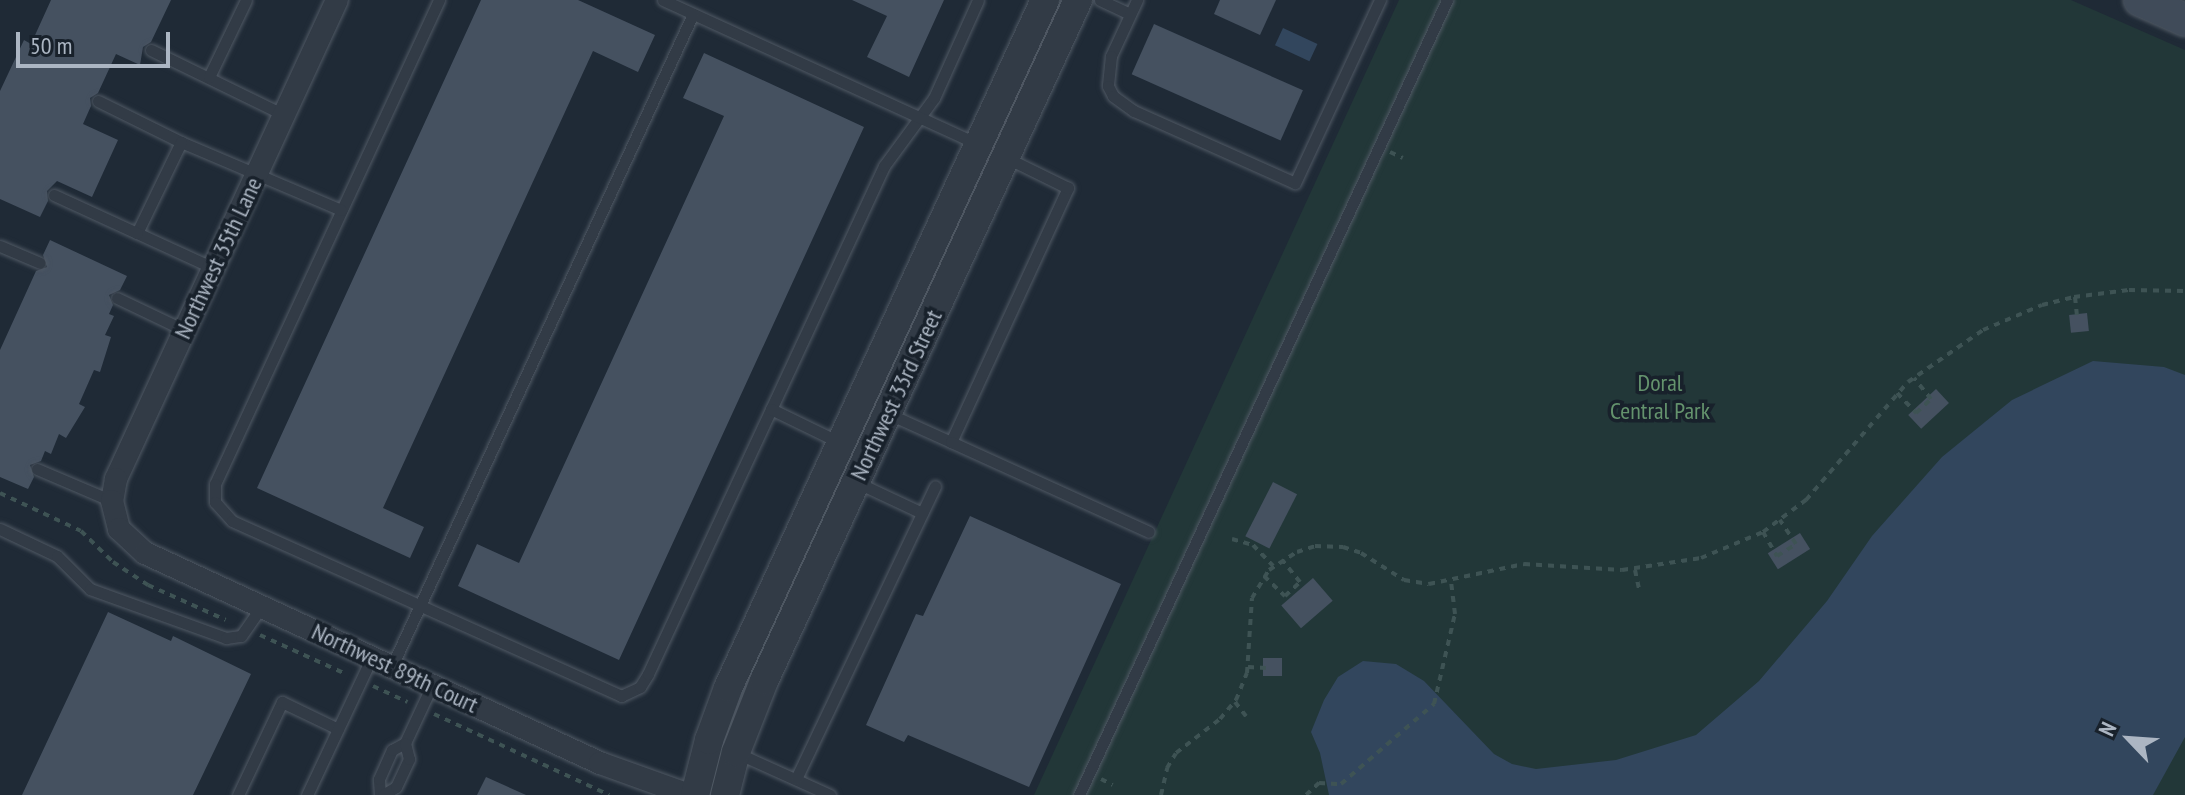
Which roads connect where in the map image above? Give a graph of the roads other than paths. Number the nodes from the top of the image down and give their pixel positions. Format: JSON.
{"nodes":[{"id":1,"x":246,"y":0,"type":"edge"},
{"id":2,"x":337,"y":0,"type":"edge"},
{"id":3,"x":439,"y":0,"type":"edge"},
{"id":4,"x":663,"y":0,"type":"edge"},
{"id":5,"x":978,"y":0,"type":"edge"},
{"id":6,"x":1045,"y":0,"type":"edge"},
{"id":7,"x":1078,"y":0,"type":"edge"},
{"id":8,"x":1100,"y":0,"type":"edge"},
{"id":9,"x":1137,"y":0,"type":"edge"},
{"id":10,"x":1380,"y":0,"type":"edge"},
{"id":11,"x":1447,"y":0,"type":"edge"},
{"id":12,"x":2151,"y":2,"type":"edge"},
{"id":13,"x":693,"y":14,"type":"junction"},
{"id":14,"x":1130,"y":14,"type":"junction"},
{"id":15,"x":2185,"y":20,"type":"edge"},
{"id":16,"x":151,"y":50,"type":"dead end"},
{"id":17,"x":209,"y":77,"type":"junction"},
{"id":18,"x":98,"y":101,"type":"dead end"},
{"id":19,"x":284,"y":115,"type":"junction"},
{"id":20,"x":919,"y":117,"type":"junction"},
{"id":21,"x":181,"y":142,"type":"junction"},
{"id":22,"x":979,"y":144,"type":"junction"},
{"id":23,"x":1006,"y":158,"type":"junction"},
{"id":24,"x":257,"y":173,"type":"junction"},
{"id":25,"x":54,"y":195,"type":"dead end"},
{"id":26,"x":341,"y":210,"type":"junction"},
{"id":27,"x":137,"y":233,"type":"junction"},
{"id":28,"x":0,"y":246,"type":"edge"},
{"id":29,"x":40,"y":263,"type":"dead end"},
{"id":30,"x":213,"y":268,"type":"junction"},
{"id":31,"x":117,"y":298,"type":"dead end"},
{"id":32,"x":184,"y":330,"type":"junction"},
{"id":33,"x":881,"y":356,"type":"junction"},
{"id":34,"x":771,"y":409,"type":"junction"},
{"id":35,"x":887,"y":414,"type":"junction"},
{"id":36,"x":845,"y":434,"type":"junction"},
{"id":37,"x":951,"y":442,"type":"junction"},
{"id":38,"x":37,"y":469,"type":"dead end"},
{"id":39,"x":856,"y":482,"type":"junction"},
{"id":40,"x":935,"y":486,"type":"dead end"},
{"id":41,"x":114,"y":510,"type":"junction"},
{"id":42,"x":922,"y":513,"type":"junction"},
{"id":43,"x":0,"y":529,"type":"edge"},
{"id":44,"x":1149,"y":532,"type":"dead end"},
{"id":45,"x":262,"y":606,"type":"junction"},
{"id":46,"x":420,"y":606,"type":"junction"},
{"id":47,"x":382,"y":662,"type":"junction"},
{"id":48,"x":432,"y":685,"type":"junction"},
{"id":49,"x":338,"y":729,"type":"junction"},
{"id":50,"x":405,"y":743,"type":"junction"},
{"id":51,"x":736,"y":752,"type":"junction"},
{"id":52,"x":796,"y":779,"type":"junction"},
{"id":53,"x":238,"y":795,"type":"edge"},
{"id":54,"x":307,"y":795,"type":"edge"},
{"id":55,"x":381,"y":795,"type":"edge"},
{"id":56,"x":692,"y":795,"type":"edge"},
{"id":57,"x":725,"y":795,"type":"edge"},
{"id":58,"x":830,"y":795,"type":"edge"},
{"id":59,"x":1079,"y":795,"type":"edge"}],
"edges":[{"from":1,"to":17,"type":"lane"},
{"from":2,"to":19,"type":"street","name":"Northwest 35th Lane"},
{"from":3,"to":26,"type":"lane"},
{"from":4,"to":13,"type":"lane"},
{"from":5,"to":20,"type":"lane"},
{"from":6,"to":22,"type":"street","name":"Northwest 33rd Street"},
{"from":7,"to":23,"type":"street","name":"Northwest 33rd Street"},
{"from":8,"to":14,"type":"lane"},
{"from":9,"to":14,"type":"lane"},
{"from":10,"to":14,"type":"lane"},
{"from":11,"to":59,"type":"lane"},
{"from":12,"to":15,"type":"main road"},
{"from":13,"to":20,"type":"lane"},
{"from":13,"to":46,"type":"lane"},
{"from":16,"to":17,"type":"lane"},
{"from":17,"to":19,"type":"lane"},
{"from":18,"to":21,"type":"lane"},
{"from":19,"to":24,"type":"street","name":"Northwest 35th Lane"},
{"from":20,"to":22,"type":"lane"},
{"from":20,"to":34,"type":"lane"},
{"from":21,"to":24,"type":"lane"},
{"from":21,"to":27,"type":"lane"},
{"from":22,"to":23,"type":"lane"},
{"from":22,"to":33,"type":"street","name":"Northwest 33rd Street"},
{"from":23,"to":35,"type":"street","name":"Northwest 33rd Street"},
{"from":23,"to":37,"type":"lane"},
{"from":24,"to":26,"type":"lane"},
{"from":24,"to":30,"type":"street","name":"Northwest 35th Lane"},
{"from":25,"to":27,"type":"lane"},
{"from":26,"to":46,"type":"lane"},
{"from":27,"to":30,"type":"lane"},
{"from":28,"to":29,"type":"lane"},
{"from":30,"to":32,"type":"street","name":"Northwest 35th Lane"},
{"from":31,"to":32,"type":"lane"},
{"from":32,"to":41,"type":"street","name":"Northwest 35th Lane"},
{"from":33,"to":35,"type":"street"},
{"from":33,"to":36,"type":"street","name":"Northwest 33rd Street"},
{"from":34,"to":36,"type":"lane"},
{"from":34,"to":46,"type":"lane"},
{"from":35,"to":36,"type":"street"},
{"from":35,"to":37,"type":"lane"},
{"from":35,"to":39,"type":"street","name":"Northwest 33rd Street"},
{"from":36,"to":56,"type":"street","name":"Northwest 33rd Street"},
{"from":37,"to":44,"type":"lane"},
{"from":38,"to":41,"type":"lane"},
{"from":39,"to":42,"type":"lane"},
{"from":39,"to":51,"type":"street","name":"Northwest 33rd Street"},
{"from":40,"to":42,"type":"lane"},
{"from":41,"to":45,"type":"street","name":"Northwest 89th Court"},
{"from":42,"to":52,"type":"lane"},
{"from":43,"to":45,"type":"lane"},
{"from":45,"to":47,"type":"street","name":"Northwest 89th Court"},
{"from":46,"to":47,"type":"lane"},
{"from":47,"to":48,"type":"street","name":"Northwest 89th Court"},
{"from":47,"to":49,"type":"lane"},
{"from":48,"to":50,"type":"lane"},
{"from":48,"to":56,"type":"street","name":"Northwest 89th Court"},
{"from":49,"to":53,"type":"lane"},
{"from":49,"to":54,"type":"lane"},
{"from":50,"to":55,"type":"lane"},
{"from":50,"to":55,"type":"lane"},
{"from":51,"to":52,"type":"lane"},
{"from":51,"to":57,"type":"street","name":"Northwest 33rd Street"},
{"from":52,"to":58,"type":"lane"}]}
